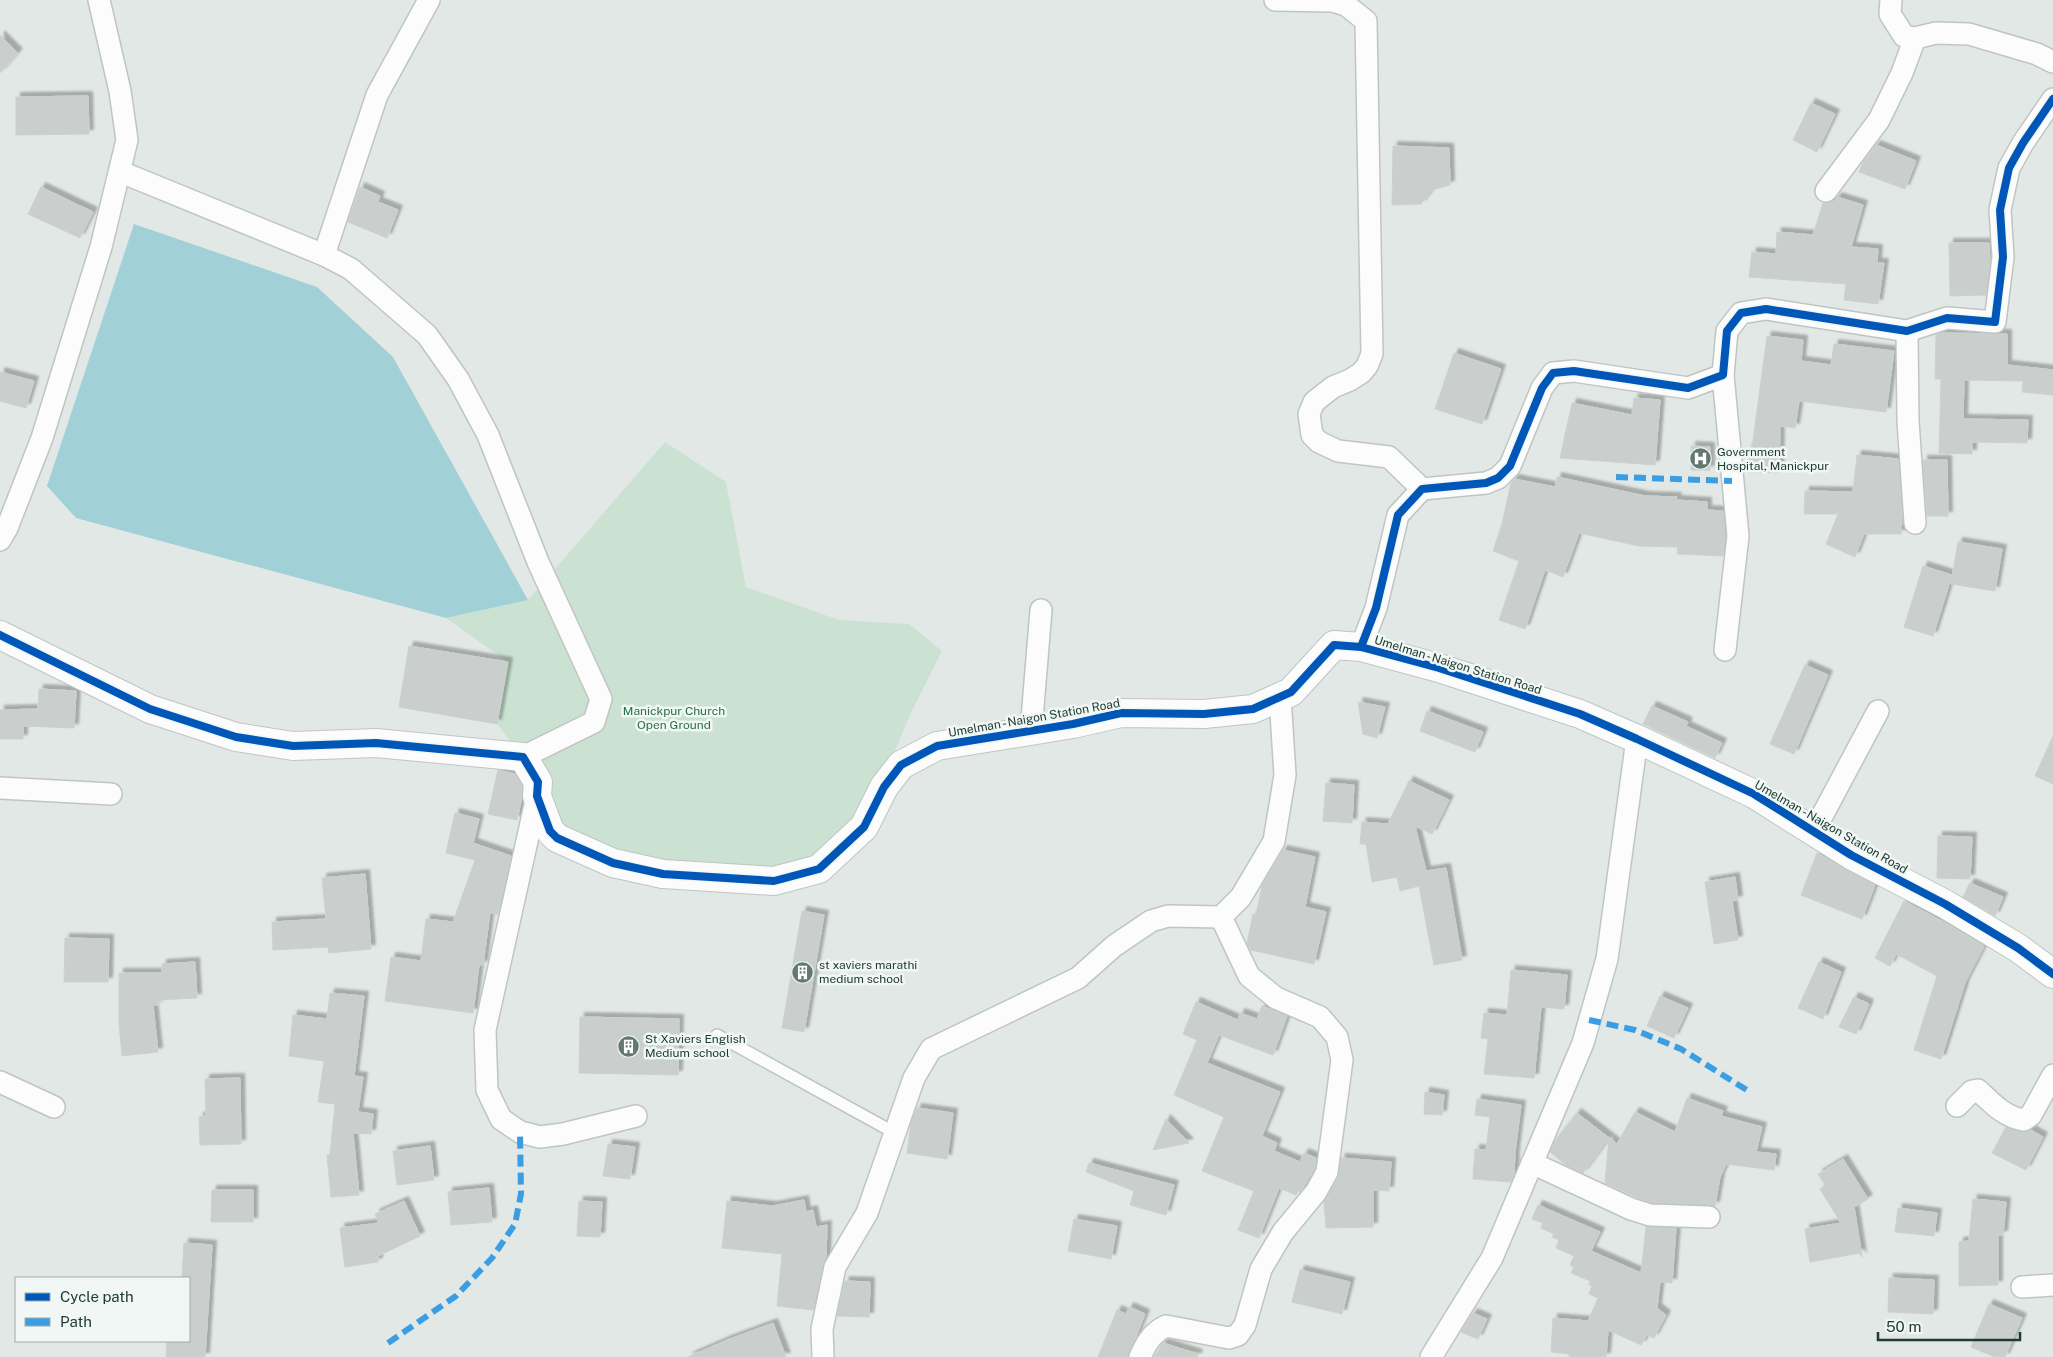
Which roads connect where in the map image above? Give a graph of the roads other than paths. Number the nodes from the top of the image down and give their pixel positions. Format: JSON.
{"nodes":[{"id":1,"x":99,"y":0,"type":"edge"},
{"id":2,"x":429,"y":0,"type":"edge"},
{"id":3,"x":1275,"y":0,"type":"edge"},
{"id":4,"x":1891,"y":0,"type":"edge"},
{"id":5,"x":1915,"y":38,"type":"junction"},
{"id":6,"x":2053,"y":62,"type":"edge"},
{"id":7,"x":2053,"y":99,"type":"edge"},
{"id":8,"x":121,"y":172,"type":"junction"},
{"id":9,"x":1826,"y":191,"type":"dead end"},
{"id":10,"x":324,"y":255,"type":"junction"},
{"id":11,"x":1908,"y":330,"type":"junction"},
{"id":12,"x":1723,"y":375,"type":"junction"},
{"id":13,"x":1422,"y":489,"type":"junction"},
{"id":14,"x":1915,"y":523,"type":"dead end"},
{"id":15,"x":0,"y":540,"type":"edge"},
{"id":16,"x":1042,"y":610,"type":"dead end"},
{"id":17,"x":0,"y":635,"type":"edge"},
{"id":18,"x":1361,"y":647,"type":"junction"},
{"id":19,"x":1724,"y":650,"type":"dead end"},
{"id":20,"x":1280,"y":697,"type":"junction"},
{"id":21,"x":1878,"y":712,"type":"dead end"},
{"id":22,"x":1032,"y":731,"type":"junction"},
{"id":23,"x":1637,"y":739,"type":"junction"},
{"id":24,"x":523,"y":757,"type":"junction"},
{"id":25,"x":0,"y":788,"type":"edge"},
{"id":26,"x":111,"y":794,"type":"dead end"},
{"id":27,"x":537,"y":796,"type":"junction"},
{"id":28,"x":1814,"y":831,"type":"junction"},
{"id":29,"x":1221,"y":917,"type":"junction"},
{"id":30,"x":2053,"y":974,"type":"edge"},
{"id":31,"x":717,"y":1035,"type":"dead end"},
{"id":32,"x":2053,"y":1075,"type":"edge"},
{"id":33,"x":0,"y":1082,"type":"edge"},
{"id":34,"x":1958,"y":1106,"type":"dead end"},
{"id":35,"x":54,"y":1107,"type":"dead end"},
{"id":36,"x":636,"y":1116,"type":"dead end"},
{"id":37,"x":895,"y":1132,"type":"junction"},
{"id":38,"x":1532,"y":1163,"type":"junction"},
{"id":39,"x":1709,"y":1217,"type":"dead end"},
{"id":40,"x":2053,"y":1285,"type":"edge"},
{"id":41,"x":2022,"y":1287,"type":"dead end"},
{"id":42,"x":823,"y":1357,"type":"edge"},
{"id":43,"x":1140,"y":1357,"type":"edge"},
{"id":44,"x":1431,"y":1357,"type":"edge"}],
"edges":[{"from":1,"to":8,"type":"street"},
{"from":2,"to":10,"type":"street"},
{"from":3,"to":13,"type":"street"},
{"from":4,"to":5,"type":"street"},
{"from":5,"to":6,"type":"street"},
{"from":5,"to":9,"type":"street"},
{"from":7,"to":11,"type":"street"},
{"from":8,"to":10,"type":"street"},
{"from":8,"to":15,"type":"street"},
{"from":10,"to":24,"type":"street"},
{"from":11,"to":12,"type":"street"},
{"from":11,"to":14,"type":"street"},
{"from":12,"to":13,"type":"street"},
{"from":12,"to":19,"type":"street"},
{"from":13,"to":18,"type":"street"},
{"from":16,"to":22,"type":"street"},
{"from":17,"to":24,"type":"street"},
{"from":18,"to":20,"type":"street","name":"Umelman - Naigon Station Road"},
{"from":18,"to":23,"type":"street","name":"Umelman - Naigon Station Road"},
{"from":20,"to":22,"type":"street","name":"Umelman - Naigon Station Road"},
{"from":20,"to":29,"type":"street"},
{"from":21,"to":28,"type":"street"},
{"from":22,"to":27,"type":"street","name":"Umelman - Naigon Station Road"},
{"from":23,"to":28,"type":"street","name":"Umelman - Naigon Station Road"},
{"from":23,"to":38,"type":"street"},
{"from":24,"to":27,"type":"street","name":"Umelman - Naigon Station Road"},
{"from":25,"to":26,"type":"street"},
{"from":27,"to":36,"type":"street"},
{"from":28,"to":30,"type":"street","name":"Umelman - Naigon Station Road"},
{"from":29,"to":37,"type":"street"},
{"from":29,"to":43,"type":"street"},
{"from":31,"to":37,"type":"lane"},
{"from":32,"to":34,"type":"street"},
{"from":33,"to":35,"type":"street"},
{"from":37,"to":42,"type":"street"},
{"from":38,"to":39,"type":"street"},
{"from":38,"to":44,"type":"street"},
{"from":40,"to":41,"type":"street"}]}
